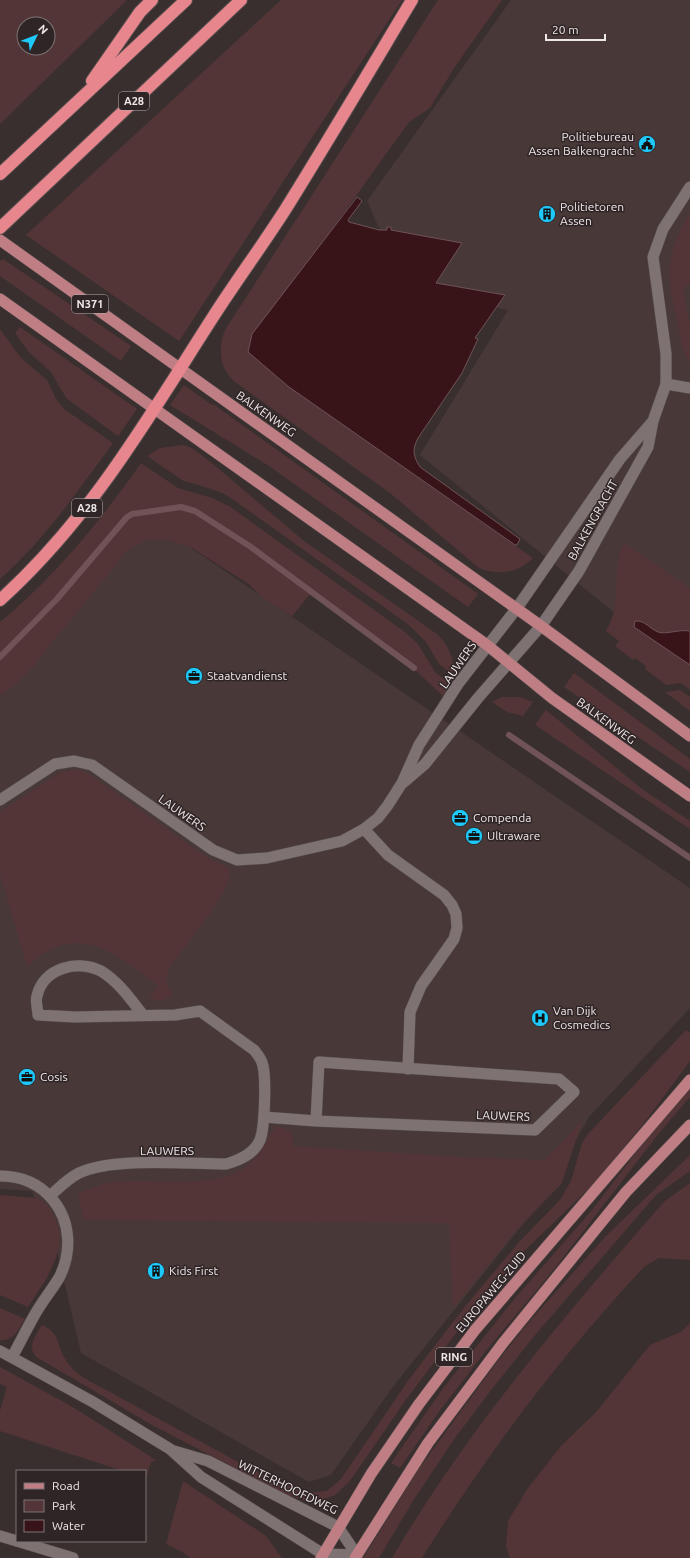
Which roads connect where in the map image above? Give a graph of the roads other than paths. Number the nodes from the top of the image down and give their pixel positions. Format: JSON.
{"nodes":[{"id":1,"x":152,"y":0,"type":"edge"},
{"id":2,"x":186,"y":0,"type":"edge"},
{"id":3,"x":242,"y":0,"type":"edge"},
{"id":4,"x":412,"y":0,"type":"edge"},
{"id":5,"x":78,"y":101,"type":"junction"},
{"id":6,"x":0,"y":174,"type":"edge"},
{"id":7,"x":690,"y":188,"type":"edge"},
{"id":8,"x":0,"y":228,"type":"edge"},
{"id":9,"x":0,"y":240,"type":"edge"},
{"id":10,"x":0,"y":299,"type":"edge"},
{"id":11,"x":180,"y":369,"type":"junction"},
{"id":12,"x":666,"y":384,"type":"junction"},
{"id":13,"x":690,"y":388,"type":"edge"},
{"id":14,"x":156,"y":410,"type":"junction"},
{"id":15,"x":653,"y":421,"type":"junction"},
{"id":16,"x":0,"y":600,"type":"edge"},
{"id":17,"x":516,"y":608,"type":"junction"},
{"id":18,"x":541,"y":626,"type":"junction"},
{"id":19,"x":487,"y":645,"type":"junction"},
{"id":20,"x":508,"y":663,"type":"junction"},
{"id":21,"x":690,"y":736,"type":"edge"},
{"id":22,"x":402,"y":783,"type":"junction"},
{"id":23,"x":690,"y":796,"type":"edge"},
{"id":24,"x":0,"y":800,"type":"edge"},
{"id":25,"x":364,"y":829,"type":"junction"},
{"id":26,"x":143,"y":1015,"type":"junction"},
{"id":27,"x":408,"y":1069,"type":"junction"},
{"id":28,"x":690,"y":1080,"type":"edge"},
{"id":29,"x":264,"y":1117,"type":"junction"},
{"id":30,"x":316,"y":1121,"type":"junction"},
{"id":31,"x":690,"y":1125,"type":"edge"},
{"id":32,"x":0,"y":1176,"type":"edge"},
{"id":33,"x":50,"y":1196,"type":"junction"},
{"id":34,"x":0,"y":1351,"type":"edge"},
{"id":35,"x":12,"y":1357,"type":"junction"},
{"id":36,"x":170,"y":1449,"type":"junction"},
{"id":37,"x":338,"y":1527,"type":"junction"},
{"id":38,"x":0,"y":1536,"type":"edge"},
{"id":39,"x":16,"y":1541,"type":"edge"},
{"id":40,"x":20,"y":1542,"type":"edge"},
{"id":41,"x":322,"y":1556,"type":"edge"},
{"id":42,"x":356,"y":1556,"type":"edge"},
{"id":43,"x":73,"y":1558,"type":"edge"}],
"edges":[{"from":1,"to":5,"type":"highway"},
{"from":2,"to":5,"type":"highway"},
{"from":3,"to":8,"type":"highway","number":"A28"},
{"from":4,"to":11,"type":"highway","number":"A28"},
{"from":5,"to":6,"type":"highway"},
{"from":7,"to":12,"type":"street","name":"BALKENGRACHT"},
{"from":9,"to":11,"type":"main road","name":"BALKENWEG","number":"N371"},
{"from":10,"to":14,"type":"main road","name":"BALKENWEG"},
{"from":11,"to":14,"type":"highway","number":"A28"},
{"from":11,"to":17,"type":"main road","name":"BALKENWEG"},
{"from":12,"to":13,"type":"street"},
{"from":12,"to":15,"type":"street","name":"BALKENGRACHT"},
{"from":14,"to":16,"type":"highway","number":"A28"},
{"from":14,"to":19,"type":"main road","name":"BALKENWEG"},
{"from":15,"to":17,"type":"street","name":"BALKENGRACHT"},
{"from":15,"to":18,"type":"street","name":"BALKENGRACHT"},
{"from":17,"to":18,"type":"main road","name":"BALKENWEG"},
{"from":17,"to":19,"type":"street"},
{"from":18,"to":20,"type":"street"},
{"from":18,"to":21,"type":"main road","name":"BALKENWEG"},
{"from":19,"to":20,"type":"main road","name":"BALKENWEG"},
{"from":19,"to":22,"type":"street","name":"LAUWERS"},
{"from":20,"to":22,"type":"street","name":"LAUWERS"},
{"from":20,"to":23,"type":"main road","name":"BALKENWEG"},
{"from":22,"to":25,"type":"street","name":"LAUWERS"},
{"from":24,"to":25,"type":"street","name":"LAUWERS"},
{"from":25,"to":27,"type":"street"},
{"from":26,"to":26,"type":"street","name":"LAUWERS"},
{"from":26,"to":29,"type":"street","name":"LAUWERS"},
{"from":27,"to":30,"type":"street","name":"LAUWERS"},
{"from":27,"to":30,"type":"street","name":"LAUWERS"},
{"from":28,"to":37,"type":"main road","name":"EUROPAWEG-ZUID","number":"RING"},
{"from":29,"to":30,"type":"street","name":"LAUWERS"},
{"from":29,"to":33,"type":"street","name":"LAUWERS"},
{"from":31,"to":42,"type":"main road","number":"RING"},
{"from":32,"to":33,"type":"street"},
{"from":33,"to":35,"type":"street"},
{"from":34,"to":35,"type":"street","name":"WITTERHOOFDWEG"},
{"from":35,"to":36,"type":"street","name":"WITTERHOOFDWEG"},
{"from":36,"to":37,"type":"street","name":"WITTERHOOFDWEG"},
{"from":36,"to":41,"type":"street","name":"WITTERHOOFDWEG"},
{"from":37,"to":41,"type":"main road","name":"EUROPAWEG-ZUID","number":"RING"},
{"from":37,"to":42,"type":"street","name":"WITTERHOOFDWEG"},
{"from":38,"to":39,"type":"street"},
{"from":40,"to":43,"type":"street"},
{"from":41,"to":42,"type":"street"}]}
